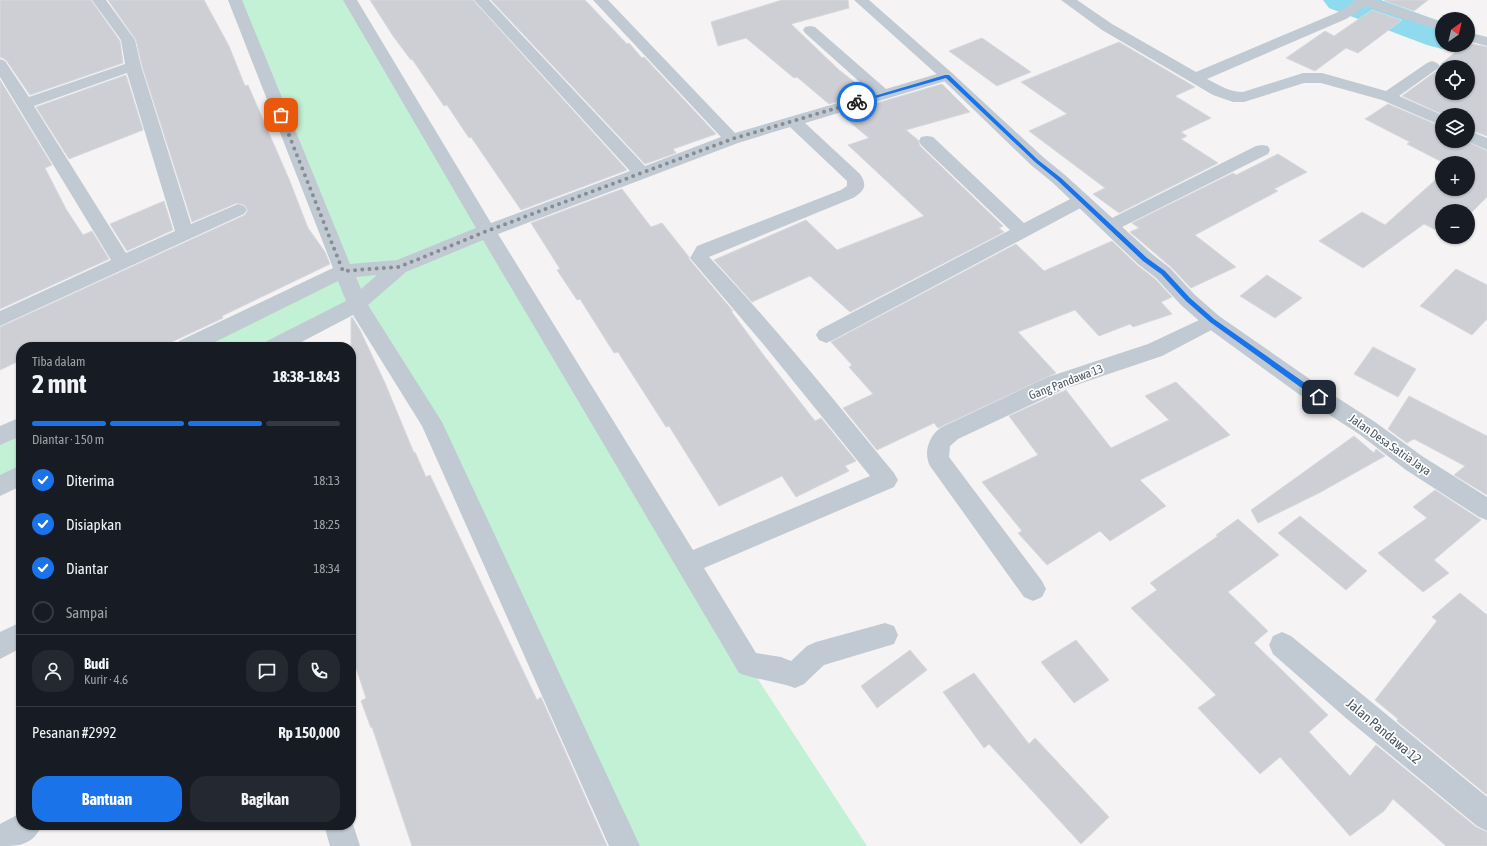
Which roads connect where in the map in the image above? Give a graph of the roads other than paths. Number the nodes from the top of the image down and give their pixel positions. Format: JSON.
{"nodes":[{"id":1,"x":99,"y":0,"type":"edge"},
{"id":2,"x":238,"y":0,"type":"edge"},
{"id":3,"x":350,"y":0,"type":"edge"},
{"id":4,"x":482,"y":0,"type":"edge"},
{"id":5,"x":600,"y":0,"type":"edge"},
{"id":6,"x":861,"y":0,"type":"edge"},
{"id":7,"x":1068,"y":0,"type":"edge"},
{"id":8,"x":1362,"y":0,"type":"edge"},
{"id":9,"x":1435,"y":25,"type":"edge"},
{"id":10,"x":810,"y":30,"type":"dead end"},
{"id":11,"x":1475,"y":38,"type":"edge"},
{"id":12,"x":1487,"y":42,"type":"edge"},
{"id":13,"x":0,"y":64,"type":"edge"},
{"id":14,"x":133,"y":66,"type":"junction"},
{"id":15,"x":1432,"y":66,"type":"dead end"},
{"id":16,"x":947,"y":76,"type":"junction"},
{"id":17,"x":1196,"y":78,"type":"junction"},
{"id":18,"x":882,"y":94,"type":"junction"},
{"id":19,"x":1388,"y":97,"type":"junction"},
{"id":20,"x":25,"y":104,"type":"junction"},
{"id":21,"x":1435,"y":118,"type":"edge"},
{"id":22,"x":794,"y":122,"type":"junction"},
{"id":23,"x":732,"y":139,"type":"junction"},
{"id":24,"x":1475,"y":139,"type":"edge"},
{"id":25,"x":927,"y":141,"type":"dead end"},
{"id":26,"x":1487,"y":145,"type":"edge"},
{"id":27,"x":1262,"y":150,"type":"dead end"},
{"id":28,"x":642,"y":173,"type":"junction"},
{"id":29,"x":1082,"y":200,"type":"junction"},
{"id":30,"x":238,"y":210,"type":"dead end"},
{"id":31,"x":1110,"y":226,"type":"junction"},
{"id":32,"x":487,"y":231,"type":"junction"},
{"id":33,"x":1022,"y":231,"type":"junction"},
{"id":34,"x":185,"y":234,"type":"junction"},
{"id":35,"x":122,"y":262,"type":"junction"},
{"id":36,"x":399,"y":267,"type":"junction"},
{"id":37,"x":343,"y":271,"type":"junction"},
{"id":38,"x":357,"y":304,"type":"junction"},
{"id":39,"x":0,"y":319,"type":"edge"},
{"id":40,"x":1212,"y":321,"type":"junction"},
{"id":41,"x":826,"y":335,"type":"dead end"},
{"id":42,"x":196,"y":342,"type":"edge"},
{"id":43,"x":284,"y":342,"type":"edge"},
{"id":44,"x":16,"y":428,"type":"edge"},
{"id":45,"x":0,"y":436,"type":"edge"},
{"id":46,"x":16,"y":478,"type":"edge"},
{"id":47,"x":0,"y":486,"type":"edge"},
{"id":48,"x":1487,"y":510,"type":"edge"},
{"id":49,"x":688,"y":563,"type":"junction"},
{"id":50,"x":1033,"y":589,"type":"dead end"},
{"id":51,"x":885,"y":635,"type":"dead end"},
{"id":52,"x":16,"y":637,"type":"edge"},
{"id":53,"x":1282,"y":645,"type":"dead end"},
{"id":54,"x":0,"y":646,"type":"edge"},
{"id":55,"x":1487,"y":816,"type":"edge"},
{"id":56,"x":19,"y":830,"type":"edge"},
{"id":57,"x":0,"y":841,"type":"edge"},
{"id":58,"x":625,"y":846,"type":"edge"}],
"edges":[{"from":1,"to":14,"type":"street"},
{"from":2,"to":37,"type":"street"},
{"from":3,"to":32,"type":"street"},
{"from":4,"to":28,"type":"street"},
{"from":5,"to":23,"type":"street"},
{"from":6,"to":16,"type":"street","name":"Jalan Desa Satria Jaya"},
{"from":7,"to":17,"type":"street"},
{"from":8,"to":9,"type":"street"},
{"from":8,"to":17,"type":"street"},
{"from":10,"to":18,"type":"street"},
{"from":11,"to":12,"type":"street"},
{"from":13,"to":20,"type":"street"},
{"from":14,"to":20,"type":"street"},
{"from":14,"to":34,"type":"street"},
{"from":15,"to":19,"type":"street"},
{"from":16,"to":18,"type":"street"},
{"from":16,"to":29,"type":"street","name":"Jalan Desa Satria Jaya"},
{"from":17,"to":19,"type":"street"},
{"from":18,"to":22,"type":"street"},
{"from":19,"to":21,"type":"street"},
{"from":20,"to":35,"type":"street"},
{"from":22,"to":23,"type":"street"},
{"from":22,"to":49,"type":"street"},
{"from":23,"to":28,"type":"street"},
{"from":24,"to":26,"type":"street"},
{"from":25,"to":33,"type":"street"},
{"from":27,"to":31,"type":"street"},
{"from":28,"to":32,"type":"street"},
{"from":29,"to":31,"type":"street","name":"Jalan Desa Satria Jaya"},
{"from":29,"to":33,"type":"street"},
{"from":30,"to":34,"type":"street"},
{"from":31,"to":40,"type":"street","name":"Jalan Desa Satria Jaya"},
{"from":32,"to":36,"type":"street"},
{"from":32,"to":49,"type":"street"},
{"from":33,"to":41,"type":"street"},
{"from":34,"to":35,"type":"street"},
{"from":35,"to":39,"type":"street"},
{"from":36,"to":37,"type":"street"},
{"from":36,"to":38,"type":"street"},
{"from":37,"to":38,"type":"street"},
{"from":37,"to":42,"type":"street"},
{"from":38,"to":43,"type":"street"},
{"from":38,"to":58,"type":"street"},
{"from":40,"to":48,"type":"street","name":"Jalan Desa Satria Jaya"},
{"from":40,"to":50,"type":"street","name":"Gang Pandawa 13"},
{"from":44,"to":45,"type":"street"},
{"from":46,"to":47,"type":"street"},
{"from":49,"to":51,"type":"street"},
{"from":52,"to":54,"type":"street"},
{"from":53,"to":55,"type":"street","name":"Jalan Pandawa 12"},
{"from":56,"to":57,"type":"street"}]}
